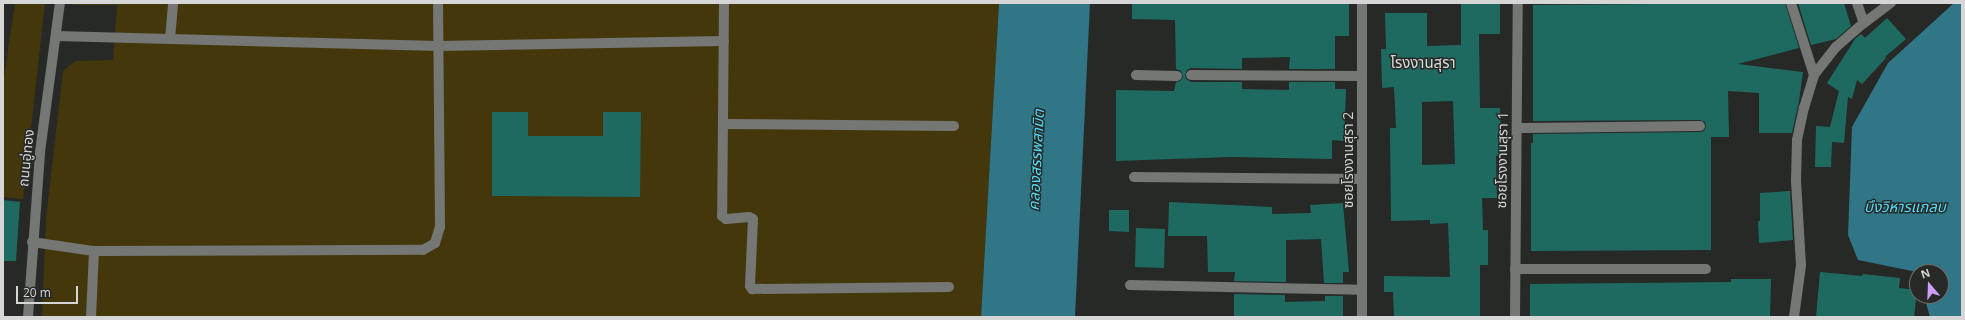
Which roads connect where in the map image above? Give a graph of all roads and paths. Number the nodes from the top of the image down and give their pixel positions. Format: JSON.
{"nodes":[{"id":1,"x":60,"y":3,"type":"edge"},
{"id":2,"x":173,"y":3,"type":"edge"},
{"id":3,"x":438,"y":3,"type":"edge"},
{"id":4,"x":724,"y":3,"type":"edge"},
{"id":5,"x":1362,"y":3,"type":"edge"},
{"id":6,"x":1518,"y":3,"type":"edge"},
{"id":7,"x":1791,"y":3,"type":"edge"},
{"id":8,"x":1857,"y":3,"type":"edge"},
{"id":9,"x":1891,"y":3,"type":"edge"},
{"id":10,"x":1864,"y":23,"type":"junction"},
{"id":11,"x":56,"y":36,"type":"junction"},
{"id":12,"x":170,"y":39,"type":"junction"},
{"id":13,"x":724,"y":41,"type":"junction"},
{"id":14,"x":439,"y":46,"type":"junction"},
{"id":15,"x":1136,"y":75,"type":"dead end"},
{"id":16,"x":1814,"y":75,"type":"junction"},
{"id":17,"x":1177,"y":76,"type":"dead end"},
{"id":18,"x":1191,"y":76,"type":"dead end"},
{"id":19,"x":1362,"y":76,"type":"junction"},
{"id":20,"x":723,"y":124,"type":"junction"},
{"id":21,"x":954,"y":126,"type":"dead end"},
{"id":22,"x":1700,"y":126,"type":"dead end"},
{"id":23,"x":1517,"y":128,"type":"junction"},
{"id":24,"x":1134,"y":177,"type":"dead end"},
{"id":25,"x":1362,"y":179,"type":"junction"},
{"id":26,"x":32,"y":242,"type":"junction"},
{"id":27,"x":94,"y":251,"type":"junction"},
{"id":28,"x":1516,"y":269,"type":"junction"},
{"id":29,"x":1706,"y":269,"type":"dead end"},
{"id":30,"x":1130,"y":285,"type":"dead end"},
{"id":31,"x":949,"y":287,"type":"dead end"},
{"id":32,"x":1362,"y":290,"type":"junction"},
{"id":33,"x":28,"y":317,"type":"edge"},
{"id":34,"x":91,"y":317,"type":"edge"},
{"id":35,"x":1362,"y":317,"type":"edge"},
{"id":36,"x":1515,"y":317,"type":"edge"},
{"id":37,"x":1794,"y":317,"type":"edge"}],
"edges":[{"from":1,"to":11,"type":"street","name":"ถนนอู่ทอง"},
{"from":2,"to":12,"type":"street"},
{"from":3,"to":14,"type":"street"},
{"from":4,"to":13,"type":"street"},
{"from":5,"to":19,"type":"street","name":"ซอยโรงงานสุรา 2"},
{"from":6,"to":23,"type":"street","name":"ซอยโรงงานสุรา 1"},
{"from":7,"to":16,"type":"street"},
{"from":8,"to":10,"type":"street"},
{"from":9,"to":10,"type":"street"},
{"from":10,"to":16,"type":"street"},
{"from":11,"to":12,"type":"street"},
{"from":11,"to":26,"type":"street","name":"ถนนอู่ทอง"},
{"from":12,"to":14,"type":"street"},
{"from":13,"to":14,"type":"street"},
{"from":13,"to":20,"type":"street"},
{"from":14,"to":27,"type":"street"},
{"from":15,"to":17,"type":"street"},
{"from":16,"to":37,"type":"street"},
{"from":18,"to":19,"type":"street"},
{"from":19,"to":25,"type":"street","name":"ซอยโรงงานสุรา 2"},
{"from":20,"to":21,"type":"street"},
{"from":20,"to":31,"type":"street"},
{"from":22,"to":23,"type":"street"},
{"from":23,"to":28,"type":"street","name":"ซอยโรงงานสุรา 1"},
{"from":24,"to":25,"type":"street"},
{"from":25,"to":32,"type":"street","name":"ซอยโรงงานสุรา 2"},
{"from":26,"to":27,"type":"street"},
{"from":26,"to":33,"type":"street","name":"ถนนอู่ทอง"},
{"from":27,"to":34,"type":"street"},
{"from":28,"to":29,"type":"street"},
{"from":28,"to":36,"type":"street","name":"ซอยโรงงานสุรา 1"},
{"from":30,"to":32,"type":"street"},
{"from":32,"to":35,"type":"street","name":"ซอยโรงงานสุรา 2"}]}
